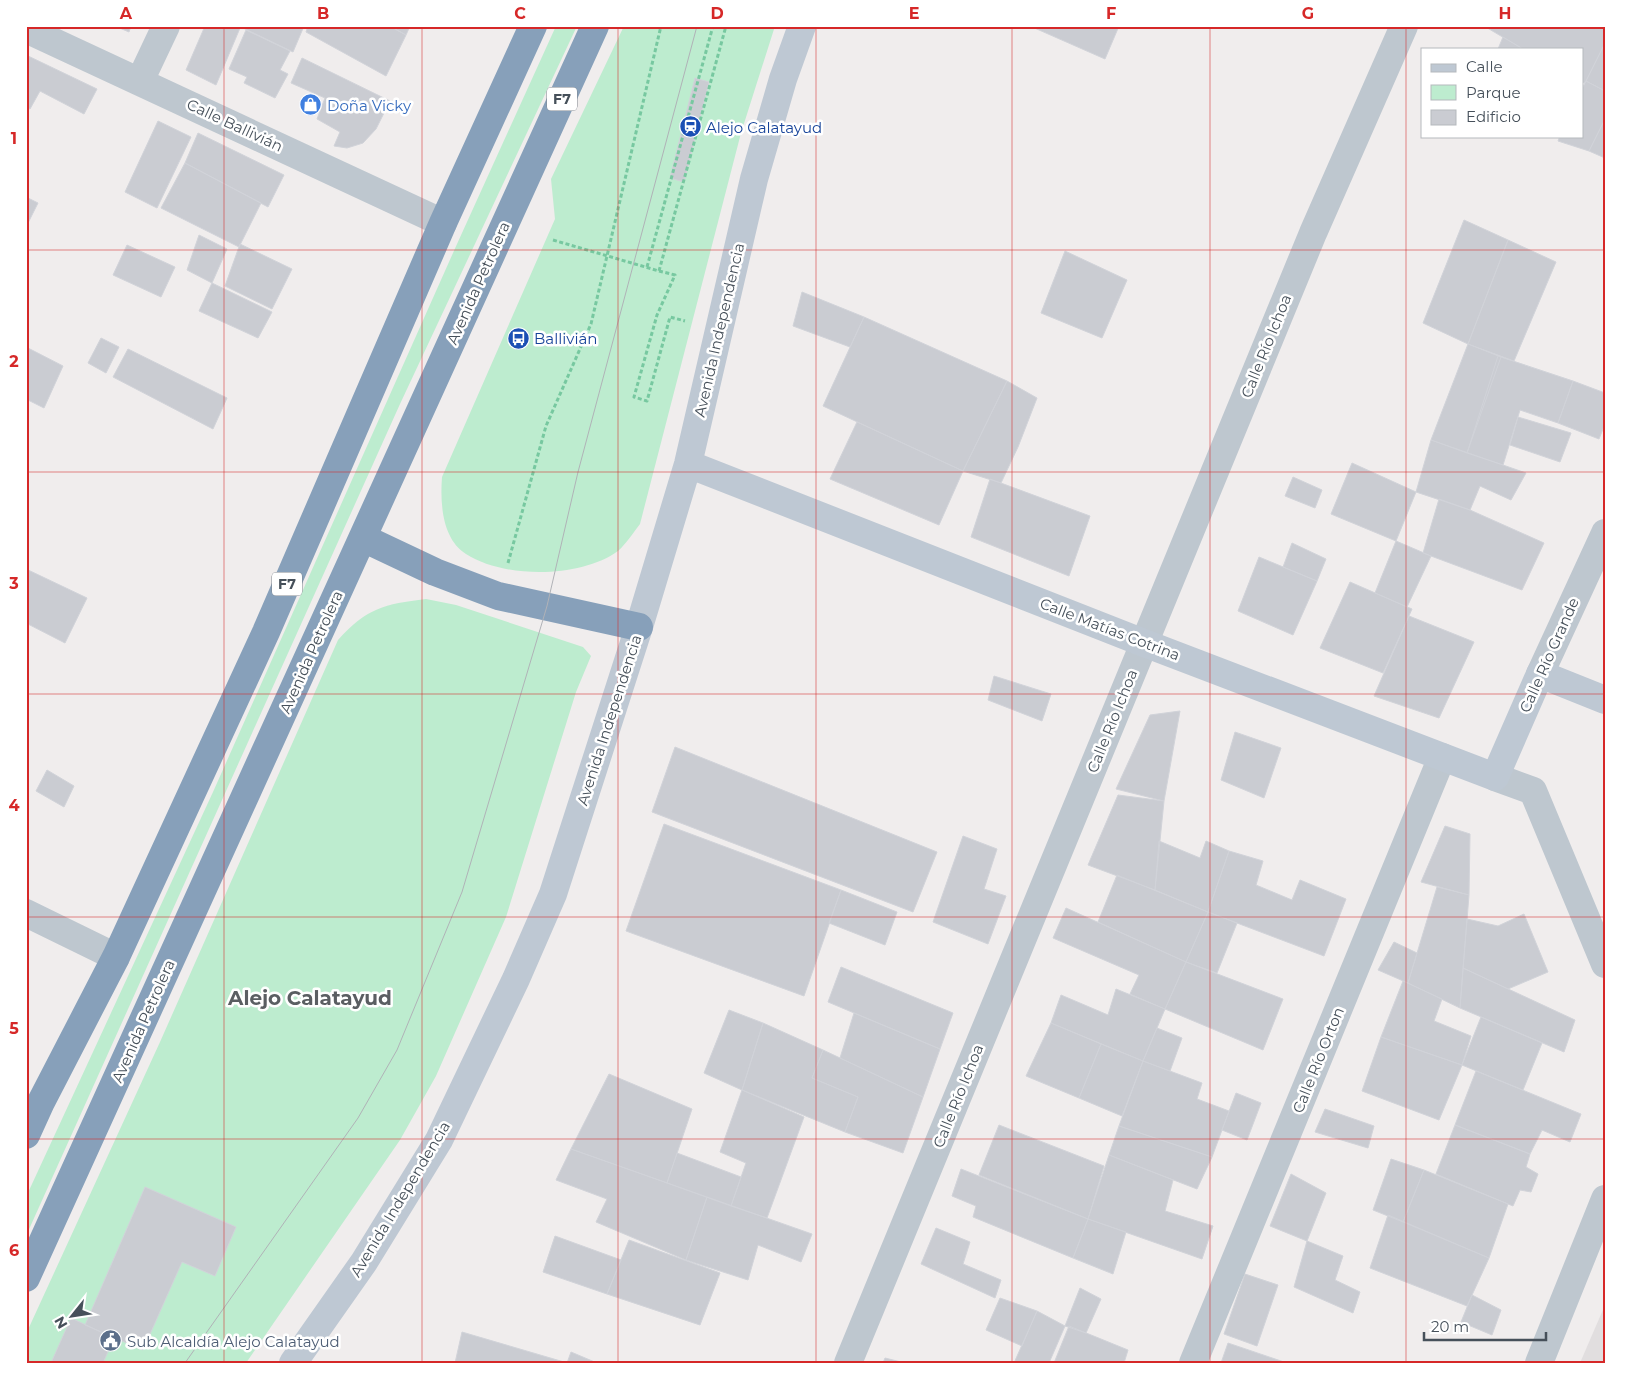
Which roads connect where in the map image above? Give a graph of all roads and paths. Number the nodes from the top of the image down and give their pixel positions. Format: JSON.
{"nodes":[{"id":1,"x":166,"y":26,"type":"edge"},
{"id":2,"x":533,"y":26,"type":"edge"},
{"id":3,"x":595,"y":26,"type":"edge"},
{"id":4,"x":661,"y":26,"type":"edge"},
{"id":5,"x":713,"y":26,"type":"edge"},
{"id":6,"x":726,"y":26,"type":"edge"},
{"id":7,"x":802,"y":26,"type":"edge"},
{"id":8,"x":1404,"y":26,"type":"edge"},
{"id":9,"x":26,"y":29,"type":"edge"},
{"id":10,"x":140,"y":81,"type":"junction"},
{"id":11,"x":443,"y":223,"type":"junction"},
{"id":12,"x":553,"y":240,"type":"dead end"},
{"id":13,"x":607,"y":256,"type":"junction"},
{"id":14,"x":647,"y":267,"type":"junction"},
{"id":15,"x":660,"y":271,"type":"junction"},
{"id":16,"x":691,"y":322,"type":"dead end"},
{"id":17,"x":688,"y":464,"type":"junction"},
{"id":18,"x":1605,"y":533,"type":"edge"},
{"id":19,"x":363,"y":538,"type":"junction"},
{"id":20,"x":498,"y":596,"type":"junction"},
{"id":21,"x":639,"y":626,"type":"junction"},
{"id":22,"x":1144,"y":643,"type":"junction"},
{"id":23,"x":1540,"y":674,"type":"junction"},
{"id":24,"x":1605,"y":700,"type":"edge"},
{"id":25,"x":1442,"y":757,"type":"junction"},
{"id":26,"x":1495,"y":777,"type":"junction"},
{"id":27,"x":26,"y":913,"type":"edge"},
{"id":28,"x":116,"y":957,"type":"junction"},
{"id":29,"x":1605,"y":964,"type":"edge"},
{"id":30,"x":26,"y":1134,"type":"edge"},
{"id":31,"x":1605,"y":1199,"type":"edge"},
{"id":32,"x":26,"y":1278,"type":"edge"},
{"id":33,"x":293,"y":1363,"type":"edge"},
{"id":34,"x":848,"y":1363,"type":"edge"},
{"id":35,"x":1193,"y":1363,"type":"edge"},
{"id":36,"x":1539,"y":1363,"type":"edge"}],
"edges":[{"from":1,"to":10,"type":"street"},
{"from":2,"to":11,"type":"highway","number":"F7"},
{"from":3,"to":19,"type":"highway","name":"Avenida Petrolera","number":"F7"},
{"from":4,"to":13,"type":"path"},
{"from":5,"to":14,"type":"path"},
{"from":6,"to":15,"type":"path"},
{"from":7,"to":17,"type":"street","name":"Avenida Independencia"},
{"from":8,"to":22,"type":"street","name":"Calle Río Ichoa"},
{"from":9,"to":10,"type":"street","name":"Calle Ballivián"},
{"from":10,"to":11,"type":"street","name":"Calle Ballivián"},
{"from":11,"to":28,"type":"highway","number":"F7"},
{"from":12,"to":13,"type":"path"},
{"from":13,"to":14,"type":"path"},
{"from":13,"to":20,"type":"path"},
{"from":14,"to":15,"type":"path"},
{"from":15,"to":16,"type":"path"},
{"from":17,"to":21,"type":"street","name":"Avenida Independencia"},
{"from":17,"to":22,"type":"street","name":"Calle Matías Cotrina"},
{"from":18,"to":23,"type":"street","name":"Calle Río Grande"},
{"from":19,"to":20,"type":"highway"},
{"from":19,"to":32,"type":"highway","name":"Avenida Petrolera","number":"F7"},
{"from":20,"to":21,"type":"highway"},
{"from":21,"to":33,"type":"street","name":"Avenida Independencia"},
{"from":22,"to":25,"type":"street","name":"Calle Matías Cotrina"},
{"from":22,"to":34,"type":"street","name":"Calle Río Ichoa"},
{"from":23,"to":24,"type":"street"},
{"from":23,"to":26,"type":"street","name":"Calle Río Grande"},
{"from":25,"to":26,"type":"street","name":"Calle Matías Cotrina"},
{"from":25,"to":35,"type":"street","name":"Calle Río Orton"},
{"from":26,"to":29,"type":"street","name":"Calle Matías Cotrina"},
{"from":27,"to":28,"type":"street"},
{"from":28,"to":30,"type":"highway","number":"F7"},
{"from":31,"to":36,"type":"street"}]}
